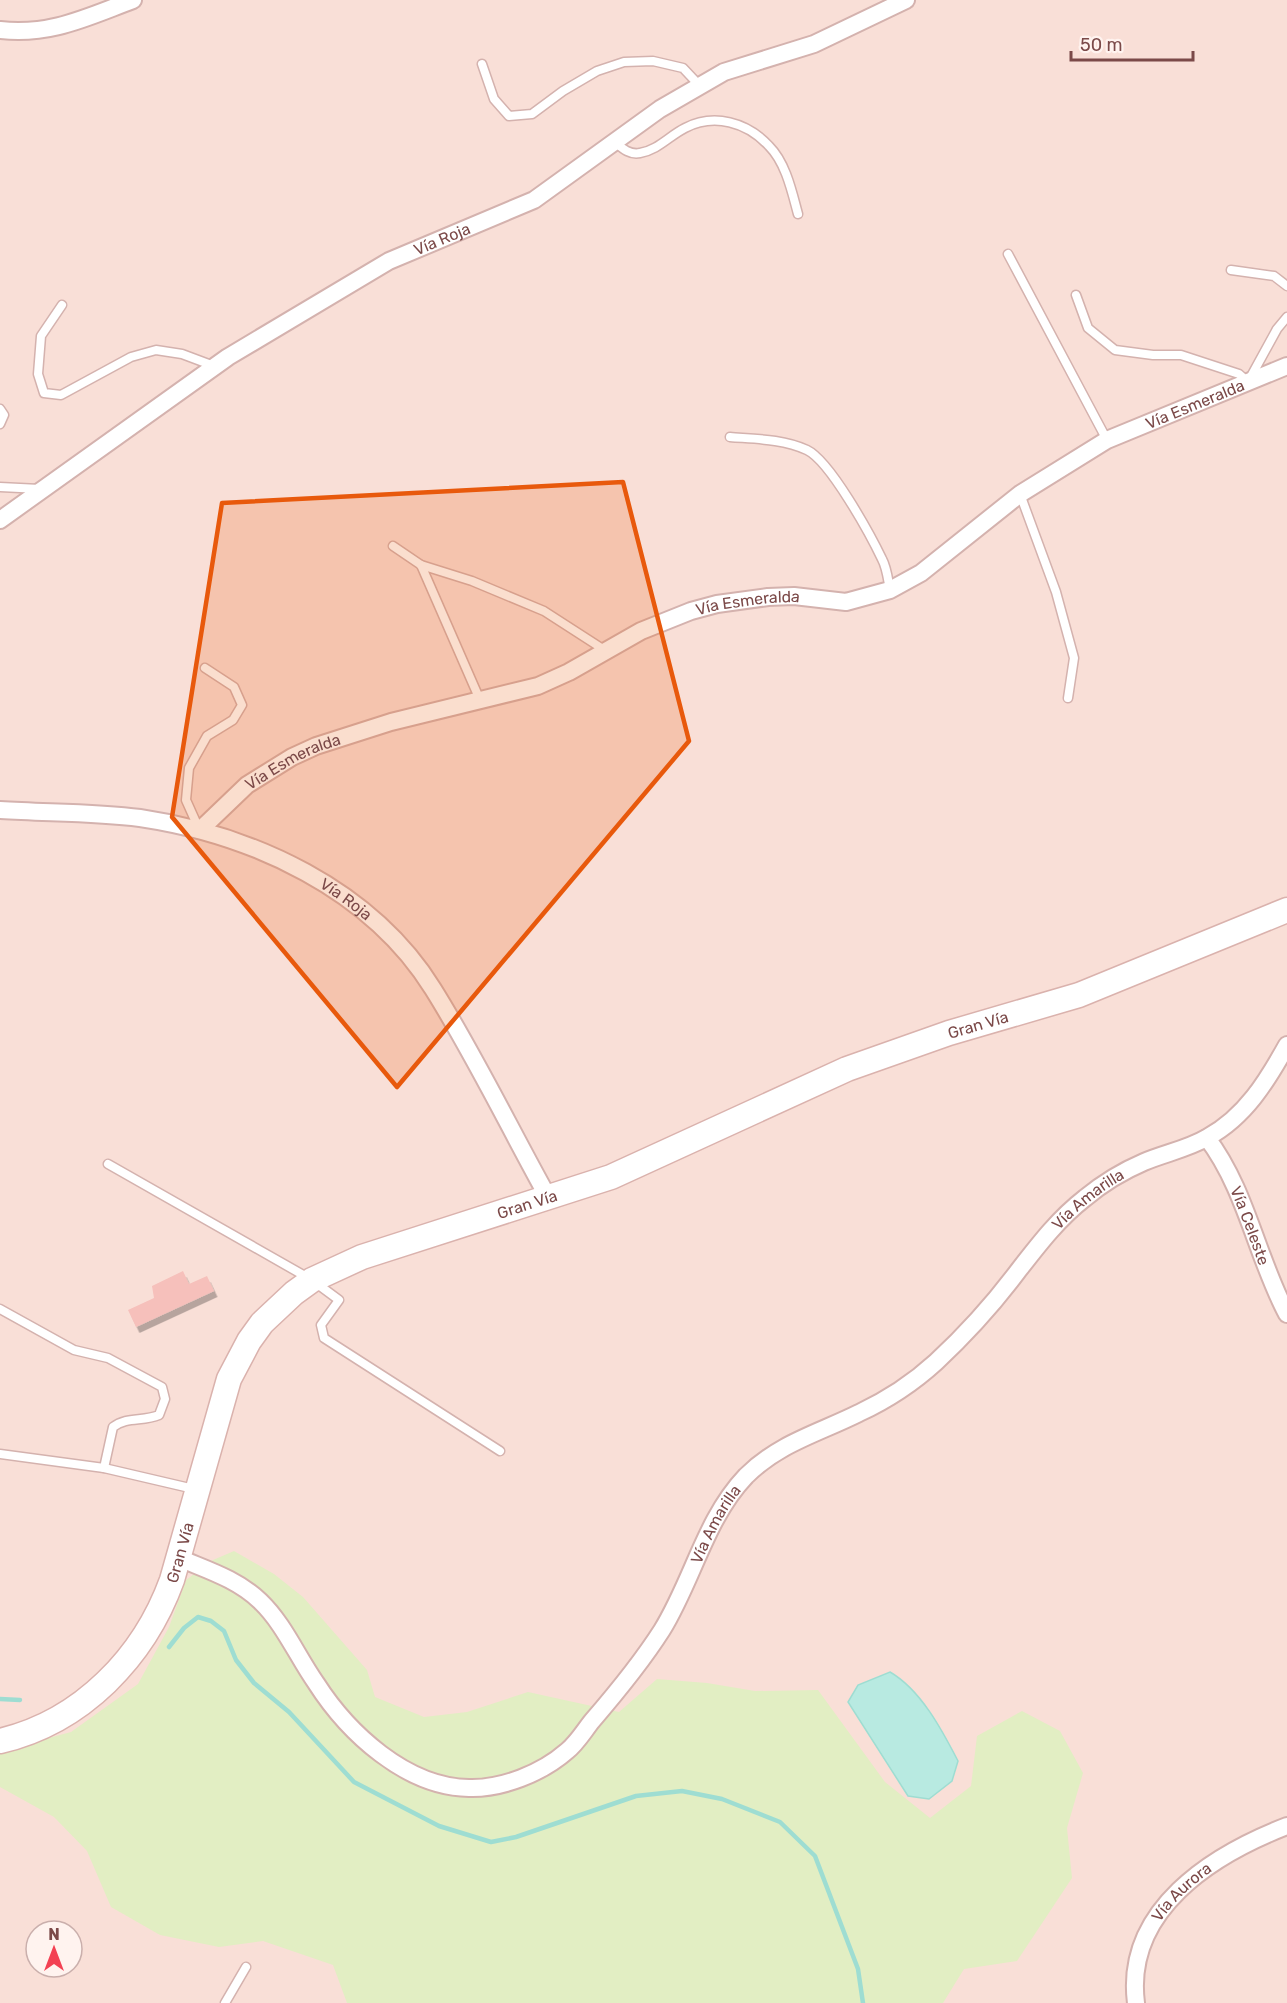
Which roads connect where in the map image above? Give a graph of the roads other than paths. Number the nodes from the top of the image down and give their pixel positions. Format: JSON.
{"nodes":[{"id":1,"x":133,"y":0,"type":"edge"},
{"id":2,"x":906,"y":0,"type":"edge"},
{"id":3,"x":0,"y":30,"type":"edge"},
{"id":4,"x":482,"y":64,"type":"dead end"},
{"id":5,"x":700,"y":86,"type":"junction"},
{"id":6,"x":616,"y":143,"type":"junction"},
{"id":7,"x":798,"y":214,"type":"dead end"},
{"id":8,"x":1008,"y":254,"type":"dead end"},
{"id":9,"x":1231,"y":270,"type":"dead end"},
{"id":10,"x":1287,"y":286,"type":"edge"},
{"id":11,"x":1076,"y":295,"type":"dead end"},
{"id":12,"x":62,"y":305,"type":"dead end"},
{"id":13,"x":1287,"y":316,"type":"edge"},
{"id":14,"x":215,"y":366,"type":"junction"},
{"id":15,"x":1287,"y":366,"type":"edge"},
{"id":16,"x":1248,"y":382,"type":"junction"},
{"id":17,"x":0,"y":409,"type":"edge"},
{"id":18,"x":0,"y":424,"type":"edge"},
{"id":19,"x":730,"y":436,"type":"dead end"},
{"id":20,"x":1107,"y":440,"type":"junction"},
{"id":21,"x":0,"y":487,"type":"edge"},
{"id":22,"x":44,"y":489,"type":"junction"},
{"id":23,"x":1020,"y":494,"type":"junction"},
{"id":24,"x":0,"y":520,"type":"edge"},
{"id":25,"x":393,"y":546,"type":"dead end"},
{"id":26,"x":421,"y":565,"type":"junction"},
{"id":27,"x":890,"y":590,"type":"junction"},
{"id":28,"x":606,"y":651,"type":"junction"},
{"id":29,"x":205,"y":668,"type":"dead end"},
{"id":30,"x":1068,"y":698,"type":"dead end"},
{"id":31,"x":480,"y":700,"type":"junction"},
{"id":32,"x":0,"y":810,"type":"edge"},
{"id":33,"x":200,"y":830,"type":"junction"},
{"id":34,"x":1287,"y":910,"type":"edge"},
{"id":35,"x":1287,"y":1045,"type":"edge"},
{"id":36,"x":1207,"y":1138,"type":"junction"},
{"id":37,"x":108,"y":1164,"type":"dead end"},
{"id":38,"x":549,"y":1199,"type":"junction"},
{"id":39,"x":312,"y":1281,"type":"junction"},
{"id":40,"x":0,"y":1309,"type":"edge"},
{"id":41,"x":1287,"y":1314,"type":"edge"},
{"id":42,"x":500,"y":1451,"type":"dead end"},
{"id":43,"x":0,"y":1454,"type":"edge"},
{"id":44,"x":104,"y":1468,"type":"junction"},
{"id":45,"x":197,"y":1490,"type":"junction"},
{"id":46,"x":179,"y":1558,"type":"junction"},
{"id":47,"x":0,"y":1741,"type":"edge"},
{"id":48,"x":1287,"y":1826,"type":"edge"},
{"id":49,"x":246,"y":1966,"type":"dead end"},
{"id":50,"x":225,"y":2003,"type":"edge"},
{"id":51,"x":1136,"y":2003,"type":"edge"}],
"edges":[{"from":1,"to":3,"type":"street"},
{"from":2,"to":5,"type":"street","name":"Vía Roja"},
{"from":4,"to":5,"type":"lane"},
{"from":5,"to":6,"type":"street","name":"Vía Roja"},
{"from":6,"to":7,"type":"lane"},
{"from":6,"to":14,"type":"street","name":"Vía Roja"},
{"from":8,"to":20,"type":"lane"},
{"from":9,"to":10,"type":"lane"},
{"from":11,"to":16,"type":"lane"},
{"from":12,"to":14,"type":"lane"},
{"from":13,"to":16,"type":"lane"},
{"from":14,"to":22,"type":"street","name":"Vía Roja"},
{"from":15,"to":16,"type":"street","name":"Vía Esmeralda"},
{"from":16,"to":20,"type":"street","name":"Vía Esmeralda"},
{"from":17,"to":18,"type":"lane"},
{"from":19,"to":27,"type":"lane"},
{"from":20,"to":23,"type":"street","name":"Vía Esmeralda"},
{"from":21,"to":22,"type":"lane"},
{"from":22,"to":24,"type":"street","name":"Vía Roja"},
{"from":23,"to":27,"type":"street","name":"Vía Esmeralda"},
{"from":23,"to":30,"type":"lane"},
{"from":25,"to":26,"type":"lane"},
{"from":26,"to":28,"type":"lane"},
{"from":26,"to":31,"type":"lane"},
{"from":27,"to":28,"type":"street","name":"Vía Esmeralda"},
{"from":28,"to":31,"type":"street","name":"Vía Esmeralda"},
{"from":29,"to":33,"type":"lane"},
{"from":31,"to":33,"type":"street","name":"Vía Esmeralda"},
{"from":32,"to":33,"type":"street","name":"Vía Roja"},
{"from":33,"to":38,"type":"street","name":"Vía Roja"},
{"from":34,"to":38,"type":"main road","name":"Gran Vía"},
{"from":35,"to":36,"type":"street","name":"Vía Amarilla"},
{"from":36,"to":41,"type":"street","name":"Vía Celeste"},
{"from":36,"to":46,"type":"street","name":"Vía Amarilla"},
{"from":37,"to":39,"type":"lane"},
{"from":38,"to":39,"type":"main road","name":"Gran Vía"},
{"from":39,"to":42,"type":"lane"},
{"from":39,"to":45,"type":"main road","name":"Gran Vía"},
{"from":40,"to":44,"type":"lane"},
{"from":43,"to":44,"type":"lane"},
{"from":44,"to":45,"type":"lane"},
{"from":45,"to":46,"type":"main road","name":"Gran Vía"},
{"from":46,"to":47,"type":"main road","name":"Gran Vía"},
{"from":48,"to":51,"type":"street","name":"Vía Aurora"},
{"from":49,"to":50,"type":"lane"}]}
